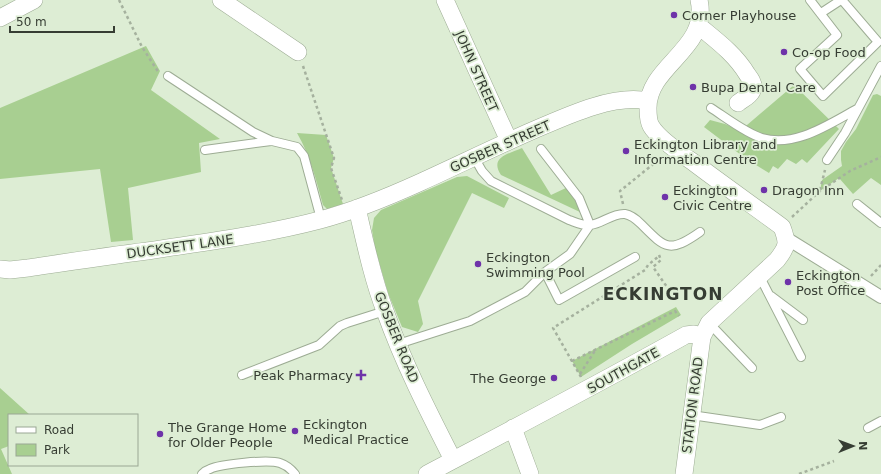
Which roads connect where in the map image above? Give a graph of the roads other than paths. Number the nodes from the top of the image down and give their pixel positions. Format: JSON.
{"nodes":[{"id":1,"x":34,"y":0,"type":"edge"},
{"id":2,"x":221,"y":0,"type":"edge"},
{"id":3,"x":445,"y":0,"type":"edge"},
{"id":4,"x":699,"y":0,"type":"edge"},
{"id":5,"x":810,"y":0,"type":"edge"},
{"id":6,"x":842,"y":0,"type":"edge"},
{"id":7,"x":821,"y":13,"type":"junction"},
{"id":8,"x":0,"y":18,"type":"edge"},
{"id":9,"x":698,"y":26,"type":"junction"},
{"id":10,"x":298,"y":52,"type":"road end"},
{"id":11,"x":881,"y":66,"type":"edge"},
{"id":12,"x":168,"y":76,"type":"road end"},
{"id":13,"x":648,"y":100,"type":"junction"},
{"id":14,"x":738,"y":103,"type":"dead end"},
{"id":15,"x":712,"y":108,"type":"dead end"},
{"id":16,"x":857,"y":109,"type":"junction"},
{"id":17,"x":272,"y":141,"type":"junction"},
{"id":18,"x":509,"y":142,"type":"junction"},
{"id":19,"x":540,"y":149,"type":"dead end"},
{"id":20,"x":205,"y":150,"type":"dead end"},
{"id":21,"x":474,"y":157,"type":"junction"},
{"id":22,"x":827,"y":160,"type":"road end"},
{"id":23,"x":857,"y":204,"type":"dead end"},
{"id":24,"x":351,"y":210,"type":"junction"},
{"id":25,"x":321,"y":219,"type":"junction"},
{"id":26,"x":881,"y":223,"type":"edge"},
{"id":27,"x":590,"y":225,"type":"junction"},
{"id":28,"x":700,"y":232,"type":"dead end"},
{"id":29,"x":784,"y":232,"type":"junction"},
{"id":30,"x":635,"y":257,"type":"dead end"},
{"id":31,"x":0,"y":269,"type":"edge"},
{"id":32,"x":545,"y":272,"type":"junction"},
{"id":33,"x":760,"y":277,"type":"junction"},
{"id":34,"x":769,"y":294,"type":"junction"},
{"id":35,"x":881,"y":297,"type":"edge"},
{"id":36,"x":385,"y":311,"type":"junction"},
{"id":37,"x":803,"y":320,"type":"dead end"},
{"id":38,"x":706,"y":330,"type":"junction"},
{"id":39,"x":398,"y":344,"type":"junction"},
{"id":40,"x":801,"y":356,"type":"dead end"},
{"id":41,"x":752,"y":368,"type":"dead end"},
{"id":42,"x":242,"y":375,"type":"dead end"},
{"id":43,"x":691,"y":416,"type":"junction"},
{"id":44,"x":781,"y":417,"type":"dead end"},
{"id":45,"x":881,"y":421,"type":"edge"},
{"id":46,"x":513,"y":428,"type":"junction"},
{"id":47,"x":868,"y":428,"type":"dead end"},
{"id":48,"x":453,"y":460,"type":"junction"},
{"id":49,"x":202,"y":474,"type":"edge"},
{"id":50,"x":295,"y":474,"type":"edge"},
{"id":51,"x":427,"y":474,"type":"edge"},
{"id":52,"x":530,"y":474,"type":"edge"},
{"id":53,"x":684,"y":474,"type":"edge"}],
"edges":[{"from":1,"to":8,"type":"street"},
{"from":2,"to":10,"type":"street"},
{"from":3,"to":18,"type":"street","name":"JOHN STREET"},
{"from":4,"to":9,"type":"street"},
{"from":5,"to":7,"type":"lane"},
{"from":6,"to":7,"type":"lane"},
{"from":6,"to":7,"type":"lane"},
{"from":9,"to":13,"type":"street"},
{"from":9,"to":14,"type":"street"},
{"from":11,"to":16,"type":"lane"},
{"from":12,"to":17,"type":"lane"},
{"from":13,"to":18,"type":"street","name":"GOSBER STREET"},
{"from":13,"to":29,"type":"street"},
{"from":15,"to":16,"type":"lane"},
{"from":16,"to":22,"type":"lane"},
{"from":17,"to":20,"type":"lane"},
{"from":17,"to":25,"type":"lane"},
{"from":18,"to":21,"type":"street","name":"GOSBER STREET"},
{"from":19,"to":27,"type":"lane"},
{"from":21,"to":24,"type":"street","name":"GOSBER STREET"},
{"from":21,"to":27,"type":"lane"},
{"from":23,"to":26,"type":"lane"},
{"from":24,"to":25,"type":"street","name":"DUCKSETT LANE"},
{"from":24,"to":36,"type":"street","name":"GOSBER ROAD"},
{"from":25,"to":31,"type":"street","name":"DUCKSETT LANE"},
{"from":27,"to":28,"type":"lane"},
{"from":27,"to":32,"type":"lane"},
{"from":29,"to":33,"type":"street"},
{"from":29,"to":35,"type":"street"},
{"from":30,"to":32,"type":"lane"},
{"from":32,"to":39,"type":"lane"},
{"from":33,"to":34,"type":"lane"},
{"from":33,"to":38,"type":"street"},
{"from":34,"to":37,"type":"lane"},
{"from":34,"to":40,"type":"lane"},
{"from":36,"to":39,"type":"street","name":"GOSBER ROAD"},
{"from":36,"to":42,"type":"lane"},
{"from":38,"to":41,"type":"lane"},
{"from":38,"to":43,"type":"street","name":"STATION ROAD"},
{"from":38,"to":46,"type":"street","name":"SOUTHGATE"},
{"from":39,"to":48,"type":"street","name":"GOSBER ROAD"},
{"from":43,"to":44,"type":"lane"},
{"from":43,"to":53,"type":"street","name":"STATION ROAD"},
{"from":45,"to":47,"type":"lane"},
{"from":46,"to":48,"type":"street","name":"SOUTHGATE"},
{"from":46,"to":52,"type":"street"},
{"from":48,"to":51,"type":"street","name":"SOUTHGATE"},
{"from":49,"to":50,"type":"lane"}]}
